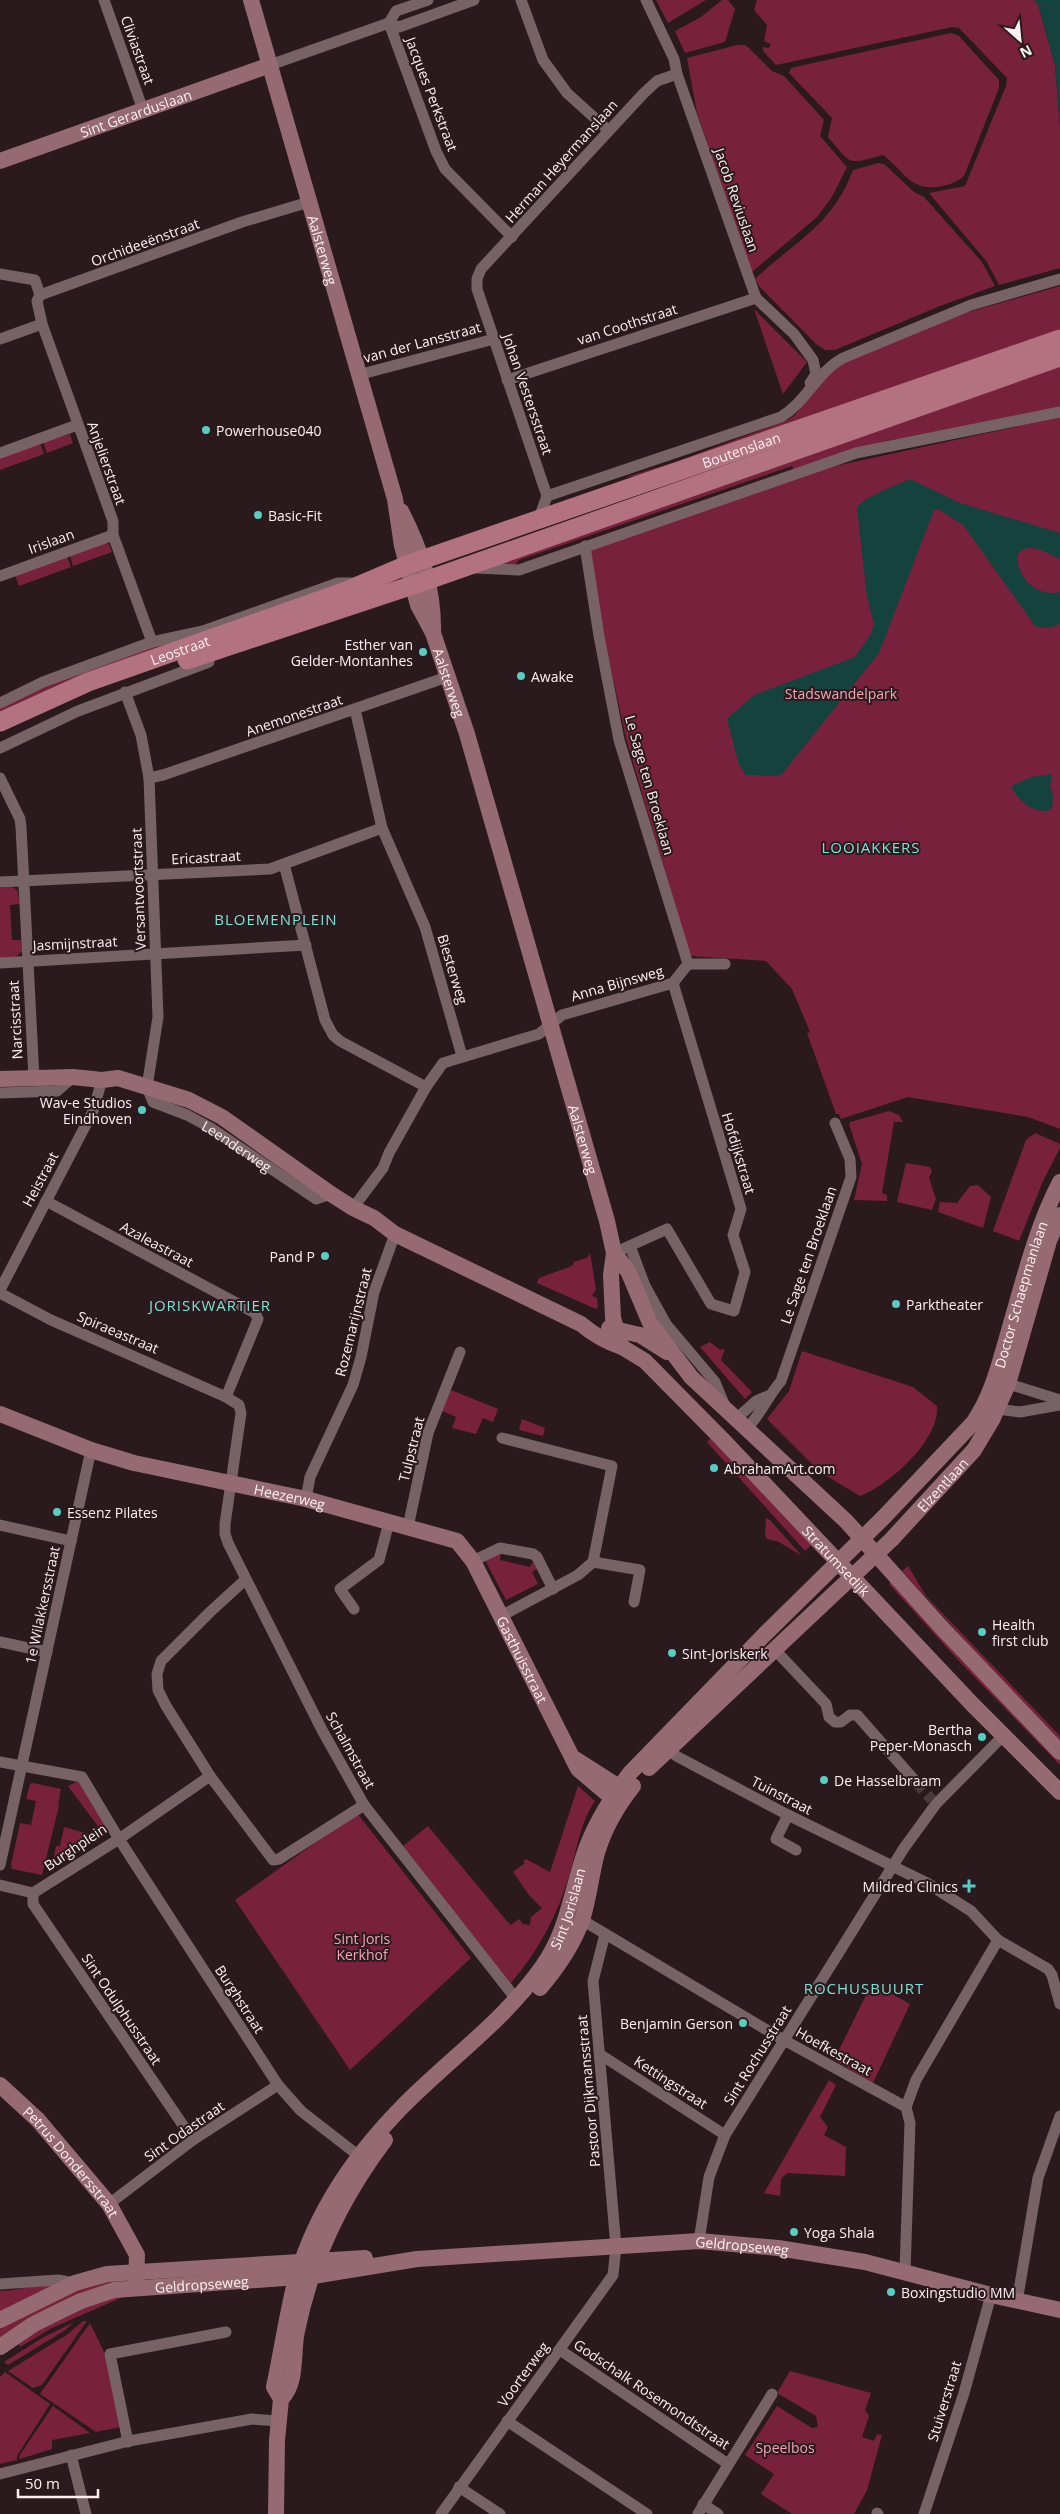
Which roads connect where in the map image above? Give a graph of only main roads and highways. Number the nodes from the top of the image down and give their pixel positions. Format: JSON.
{"nodes":[{"id":1,"x":251,"y":0,"type":"edge"},
{"id":2,"x":270,"y":65,"type":"junction"},
{"id":3,"x":0,"y":161,"type":"edge"},
{"id":4,"x":1060,"y":338,"type":"edge"},
{"id":5,"x":1060,"y":357,"type":"edge"},
{"id":6,"x":415,"y":562,"type":"junction"},
{"id":7,"x":420,"y":583,"type":"junction"},
{"id":8,"x":0,"y":722,"type":"edge"},
{"id":9,"x":0,"y":735,"type":"edge"},
{"id":10,"x":0,"y":1079,"type":"edge"},
{"id":11,"x":1060,"y":1182,"type":"edge"},
{"id":12,"x":1060,"y":1215,"type":"edge"},
{"id":13,"x":614,"y":1254,"type":"junction"},
{"id":14,"x":581,"y":1324,"type":"junction"},
{"id":15,"x":616,"y":1330,"type":"junction"},
{"id":16,"x":622,"y":1347,"type":"junction"},
{"id":17,"x":675,"y":1358,"type":"junction"},
{"id":18,"x":1001,"y":1382,"type":"junction"},
{"id":19,"x":991,"y":1408,"type":"junction"},
{"id":20,"x":0,"y":1414,"type":"edge"},
{"id":21,"x":862,"y":1539,"type":"junction"},
{"id":22,"x":876,"y":1554,"type":"junction"},
{"id":23,"x":473,"y":1561,"type":"joint"},
{"id":24,"x":839,"y":1562,"type":"junction"},
{"id":25,"x":852,"y":1576,"type":"junction"},
{"id":26,"x":663,"y":1747,"type":"junction"},
{"id":27,"x":1060,"y":1752,"type":"edge"},
{"id":28,"x":1060,"y":1792,"type":"edge"},
{"id":29,"x":618,"y":1794,"type":"junction"},
{"id":30,"x":0,"y":2084,"type":"edge"},
{"id":31,"x":308,"y":2269,"type":"junction"},
{"id":32,"x":133,"y":2271,"type":"junction"},
{"id":33,"x":135,"y":2288,"type":"junction"},
{"id":34,"x":1060,"y":2310,"type":"edge"},
{"id":35,"x":0,"y":2320,"type":"edge"},
{"id":36,"x":0,"y":2347,"type":"edge"},
{"id":37,"x":276,"y":2514,"type":"edge"}],
"edges":[{"from":1,"to":2,"type":"main road","name":"Aalsterweg"},
{"from":2,"to":3,"type":"main road","name":"Sint Gerarduslaan"},
{"from":2,"to":6,"type":"main road","name":"Aalsterweg"},
{"from":4,"to":6,"type":"main road","name":"Boutenslaan"},
{"from":5,"to":7,"type":"main road","name":"Boutenslaan"},
{"from":6,"to":7,"type":"main road","name":"Aalsterweg"},
{"from":6,"to":8,"type":"main road","name":"Leostraat"},
{"from":7,"to":9,"type":"main road","name":"Leostraat"},
{"from":7,"to":13,"type":"main road","name":"Aalsterweg"},
{"from":10,"to":14,"type":"main road","name":"Leenderweg"},
{"from":11,"to":18,"type":"main road","name":"Doctor Schaepmanlaan"},
{"from":12,"to":18,"type":"main road","name":"Doctor Schaepmanlaan"},
{"from":13,"to":15,"type":"main road","name":"Aalsterweg"},
{"from":13,"to":17,"type":"main road","name":"Aalsterweg"},
{"from":14,"to":15,"type":"main road","name":"Leenderweg"},
{"from":14,"to":16,"type":"main road","name":"Leenderweg"},
{"from":15,"to":16,"type":"main road"},
{"from":15,"to":17,"type":"main road","name":"Leenderweg"},
{"from":16,"to":24,"type":"main road","name":"Stratumsedijk"},
{"from":17,"to":21,"type":"main road"},
{"from":18,"to":19,"type":"main road","name":"Elzentlaan"},
{"from":19,"to":21,"type":"main road","name":"Elzentlaan"},
{"from":19,"to":22,"type":"main road","name":"Elzentlaan"},
{"from":20,"to":23,"type":"main road","name":"Heezerweg"},
{"from":21,"to":22,"type":"main road"},
{"from":21,"to":24,"type":"main road","name":"Elzentlaan"},
{"from":22,"to":25,"type":"main road","name":"Elzentlaan"},
{"from":22,"to":27,"type":"main road"},
{"from":23,"to":29,"type":"main road","name":"Gasthuisstraat"},
{"from":24,"to":25,"type":"main road","name":"Stratumsedijk"},
{"from":24,"to":26,"type":"main road","name":"Sint Jorislaan"},
{"from":25,"to":26,"type":"main road","name":"Sint Jorislaan"},
{"from":25,"to":28,"type":"main road","name":"Stratumsedijk"},
{"from":26,"to":29,"type":"main road","name":"Sint Jorislaan"},
{"from":29,"to":31,"type":"main road","name":"Sint Jorislaan"},
{"from":29,"to":31,"type":"main road","name":"Sint Jorislaan"},
{"from":30,"to":32,"type":"main road","name":"Petrus Dondersstraat"},
{"from":31,"to":32,"type":"main road","name":"Geldropseweg"},
{"from":31,"to":33,"type":"main road","name":"Geldropseweg"},
{"from":31,"to":34,"type":"main road","name":"Geldropseweg"},
{"from":31,"to":37,"type":"main road"},
{"from":32,"to":33,"type":"main road","name":"Petrus Dondersstraat"},
{"from":32,"to":35,"type":"main road","name":"Geldropseweg"},
{"from":33,"to":36,"type":"main road","name":"Geldropseweg"}]}
